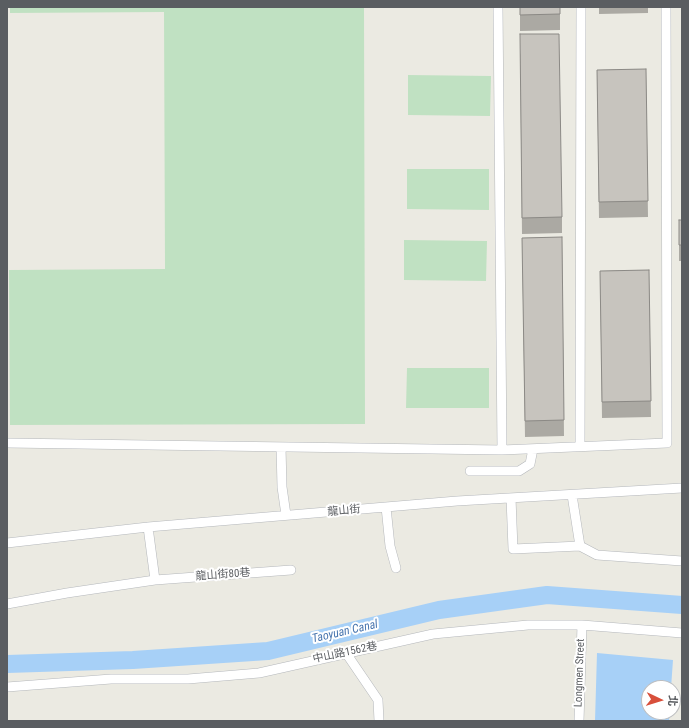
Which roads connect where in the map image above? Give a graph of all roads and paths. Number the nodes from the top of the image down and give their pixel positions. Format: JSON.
{"nodes":[{"id":1,"x":498,"y":7,"type":"edge"},
{"id":2,"x":581,"y":7,"type":"edge"},
{"id":3,"x":666,"y":7,"type":"edge"},
{"id":4,"x":7,"y":443,"type":"edge"},
{"id":5,"x":580,"y":446,"type":"junction"},
{"id":6,"x":281,"y":447,"type":"junction"},
{"id":7,"x":533,"y":449,"type":"junction"},
{"id":8,"x":502,"y":450,"type":"junction"},
{"id":9,"x":470,"y":471,"type":"dead end"},
{"id":10,"x":682,"y":488,"type":"edge"},
{"id":11,"x":572,"y":495,"type":"junction"},
{"id":12,"x":511,"y":498,"type":"junction"},
{"id":13,"x":386,"y":507,"type":"junction"},
{"id":14,"x":286,"y":515,"type":"junction"},
{"id":15,"x":148,"y":527,"type":"junction"},
{"id":16,"x":7,"y":543,"type":"edge"},
{"id":17,"x":580,"y":546,"type":"junction"},
{"id":18,"x":682,"y":561,"type":"edge"},
{"id":19,"x":396,"y":568,"type":"dead end"},
{"id":20,"x":291,"y":570,"type":"dead end"},
{"id":21,"x":155,"y":580,"type":"junction"},
{"id":22,"x":7,"y":604,"type":"edge"},
{"id":23,"x":582,"y":625,"type":"junction"},
{"id":24,"x":682,"y":633,"type":"edge"},
{"id":25,"x":346,"y":653,"type":"junction"},
{"id":26,"x":7,"y":687,"type":"edge"},
{"id":27,"x":378,"y":721,"type":"edge"},
{"id":28,"x":579,"y":721,"type":"edge"}],
"edges":[{"from":1,"to":8,"type":"lane"},
{"from":2,"to":5,"type":"lane"},
{"from":3,"to":5,"type":"lane"},
{"from":4,"to":6,"type":"lane"},
{"from":5,"to":7,"type":"lane"},
{"from":6,"to":8,"type":"lane"},
{"from":6,"to":14,"type":"lane"},
{"from":7,"to":8,"type":"lane"},
{"from":7,"to":9,"type":"lane"},
{"from":10,"to":11,"type":"lane","name":"龍山街"},
{"from":11,"to":12,"type":"lane","name":"龍山街"},
{"from":11,"to":17,"type":"lane"},
{"from":12,"to":13,"type":"lane","name":"龍山街"},
{"from":12,"to":17,"type":"lane"},
{"from":13,"to":14,"type":"lane","name":"龍山街"},
{"from":13,"to":19,"type":"lane"},
{"from":14,"to":15,"type":"lane","name":"龍山街"},
{"from":15,"to":16,"type":"lane","name":"龍山街"},
{"from":15,"to":21,"type":"lane"},
{"from":17,"to":18,"type":"lane"},
{"from":20,"to":21,"type":"lane","name":"龍山街80巷"},
{"from":21,"to":22,"type":"lane","name":"龍山街80巷"},
{"from":23,"to":24,"type":"lane","name":"中山路1562巷"},
{"from":23,"to":25,"type":"lane","name":"中山路1562巷"},
{"from":23,"to":28,"type":"lane","name":"Longmen Street"},
{"from":25,"to":26,"type":"lane","name":"中山路1562巷"},
{"from":25,"to":27,"type":"lane"}]}
